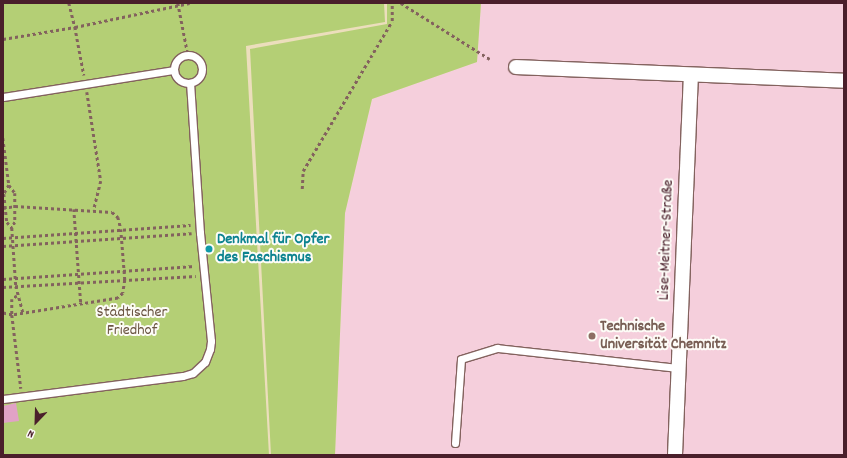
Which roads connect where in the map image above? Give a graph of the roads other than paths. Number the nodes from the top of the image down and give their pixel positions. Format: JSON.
{"nodes":[{"id":1,"x":516,"y":67,"type":"dead end"},
{"id":2,"x":173,"y":70,"type":"junction"},
{"id":3,"x":691,"y":75,"type":"junction"},
{"id":4,"x":844,"y":81,"type":"edge"},
{"id":5,"x":190,"y":83,"type":"junction"},
{"id":6,"x":3,"y":97,"type":"edge"},
{"id":7,"x":679,"y":368,"type":"junction"},
{"id":8,"x":3,"y":399,"type":"edge"},
{"id":9,"x":455,"y":442,"type":"dead end"},
{"id":10,"x":675,"y":455,"type":"edge"}],
"edges":[{"from":1,"to":3,"type":"street"},
{"from":2,"to":5,"type":"lane"},
{"from":2,"to":5,"type":"lane"},
{"from":2,"to":6,"type":"lane"},
{"from":3,"to":4,"type":"street"},
{"from":3,"to":7,"type":"street","name":"Lise-Meitner-Straße"},
{"from":5,"to":8,"type":"lane"},
{"from":7,"to":9,"type":"lane"},
{"from":7,"to":10,"type":"street","name":"Lise-Meitner-Straße"}]}
